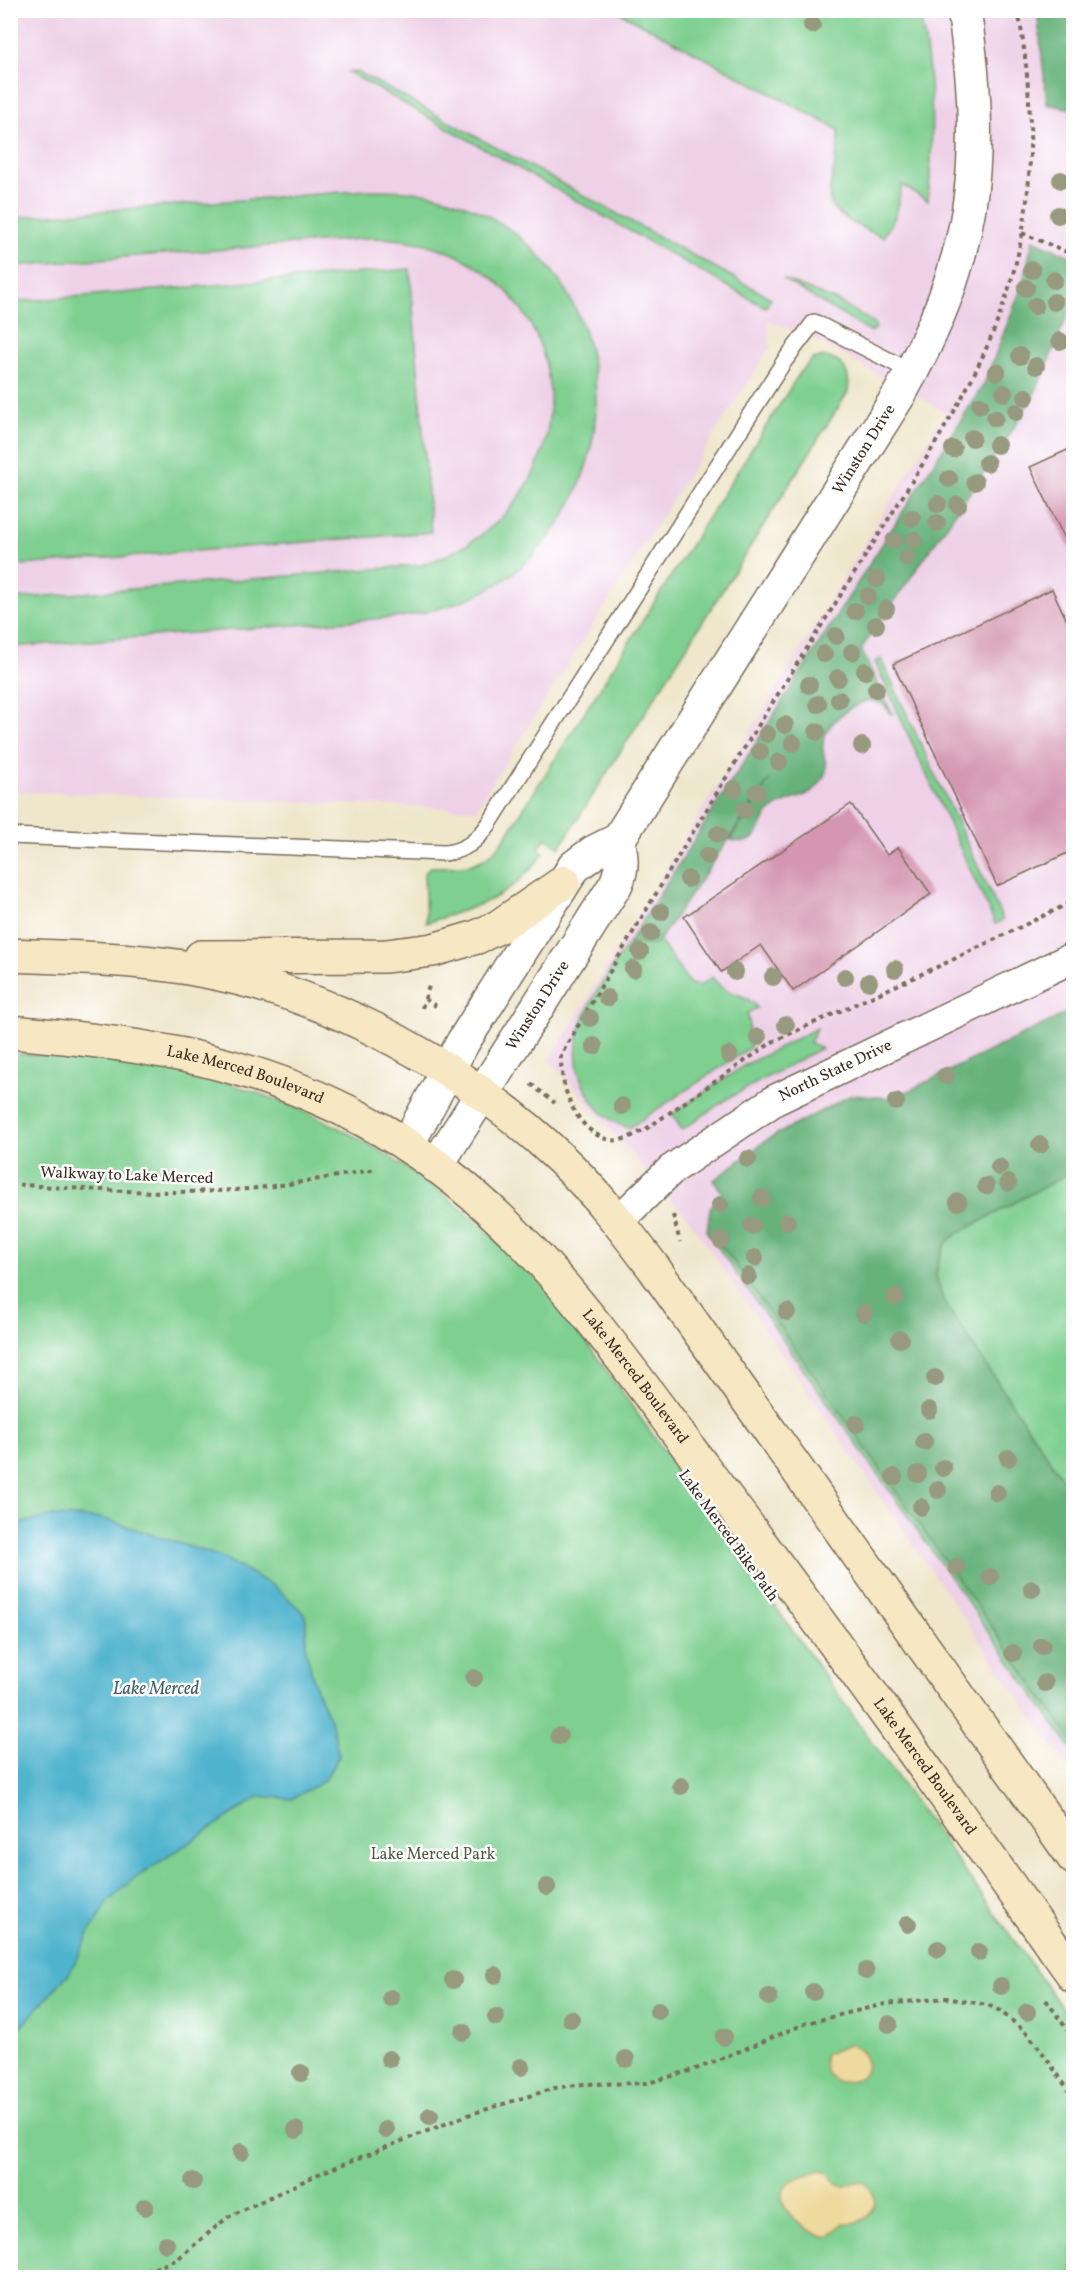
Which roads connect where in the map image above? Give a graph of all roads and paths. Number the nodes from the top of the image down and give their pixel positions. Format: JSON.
{"nodes":[{"id":1,"x":964,"y":10,"type":"edge"},
{"id":2,"x":1018,"y":10,"type":"edge"},
{"id":3,"x":1022,"y":233,"type":"junction"},
{"id":4,"x":1074,"y":255,"type":"edge"},
{"id":5,"x":912,"y":372,"type":"junction"},
{"id":6,"x":10,"y":836,"type":"edge"},
{"id":7,"x":618,"y":840,"type":"junction"},
{"id":8,"x":564,"y":882,"type":"junction"},
{"id":9,"x":1074,"y":901,"type":"edge"},
{"id":10,"x":10,"y":955,"type":"edge"},
{"id":11,"x":1074,"y":957,"type":"edge"},
{"id":12,"x":66,"y":958,"type":"junction"},
{"id":13,"x":430,"y":981,"type":"dead end"},
{"id":14,"x":425,"y":999,"type":"junction"},
{"id":15,"x":436,"y":1006,"type":"dead end"},
{"id":16,"x":422,"y":1008,"type":"dead end"},
{"id":17,"x":10,"y":1032,"type":"edge"},
{"id":18,"x":446,"y":1071,"type":"junction"},
{"id":19,"x":482,"y":1095,"type":"junction"},
{"id":20,"x":396,"y":1156,"type":"junction"},
{"id":21,"x":375,"y":1162,"type":"dead end"},
{"id":22,"x":436,"y":1166,"type":"junction"},
{"id":23,"x":10,"y":1184,"type":"edge"},
{"id":24,"x":618,"y":1221,"type":"junction"},
{"id":25,"x":1074,"y":1858,"type":"edge"},
{"id":26,"x":1074,"y":1976,"type":"edge"},
{"id":27,"x":1039,"y":1990,"type":"dead end"},
{"id":28,"x":1074,"y":2039,"type":"edge"},
{"id":29,"x":1074,"y":2098,"type":"edge"},
{"id":30,"x":129,"y":2277,"type":"edge"}],
"edges":[{"from":1,"to":5,"type":"street","name":"Winston Drive"},
{"from":2,"to":3,"type":"path"},
{"from":3,"to":4,"type":"path"},
{"from":3,"to":9,"type":"path"},
{"from":5,"to":6,"type":"lane"},
{"from":5,"to":7,"type":"street","name":"Winston Drive"},
{"from":7,"to":8,"type":"street","name":"Winston Drive"},
{"from":7,"to":19,"type":"street","name":"Winston Drive"},
{"from":8,"to":12,"type":"main road"},
{"from":8,"to":18,"type":"street","name":"Winston Drive"},
{"from":10,"to":12,"type":"main road"},
{"from":11,"to":24,"type":"street","name":"North State Drive"},
{"from":12,"to":18,"type":"main road"},
{"from":13,"to":14,"type":"path"},
{"from":14,"to":15,"type":"path"},
{"from":14,"to":16,"type":"path"},
{"from":17,"to":20,"type":"main road","name":"Lake Merced Boulevard"},
{"from":18,"to":19,"type":"main road"},
{"from":18,"to":20,"type":"street","name":"Winston Drive"},
{"from":19,"to":22,"type":"street","name":"Winston Drive"},
{"from":19,"to":24,"type":"main road"},
{"from":20,"to":21,"type":"path"},
{"from":20,"to":22,"type":"main road","name":"Lake Merced Boulevard"},
{"from":20,"to":23,"type":"path","name":"Walkway to Lake Merced"},
{"from":22,"to":26,"type":"main road","name":"Lake Merced Boulevard"},
{"from":24,"to":25,"type":"main road"},
{"from":27,"to":28,"type":"path"},
{"from":29,"to":30,"type":"path"}]}
